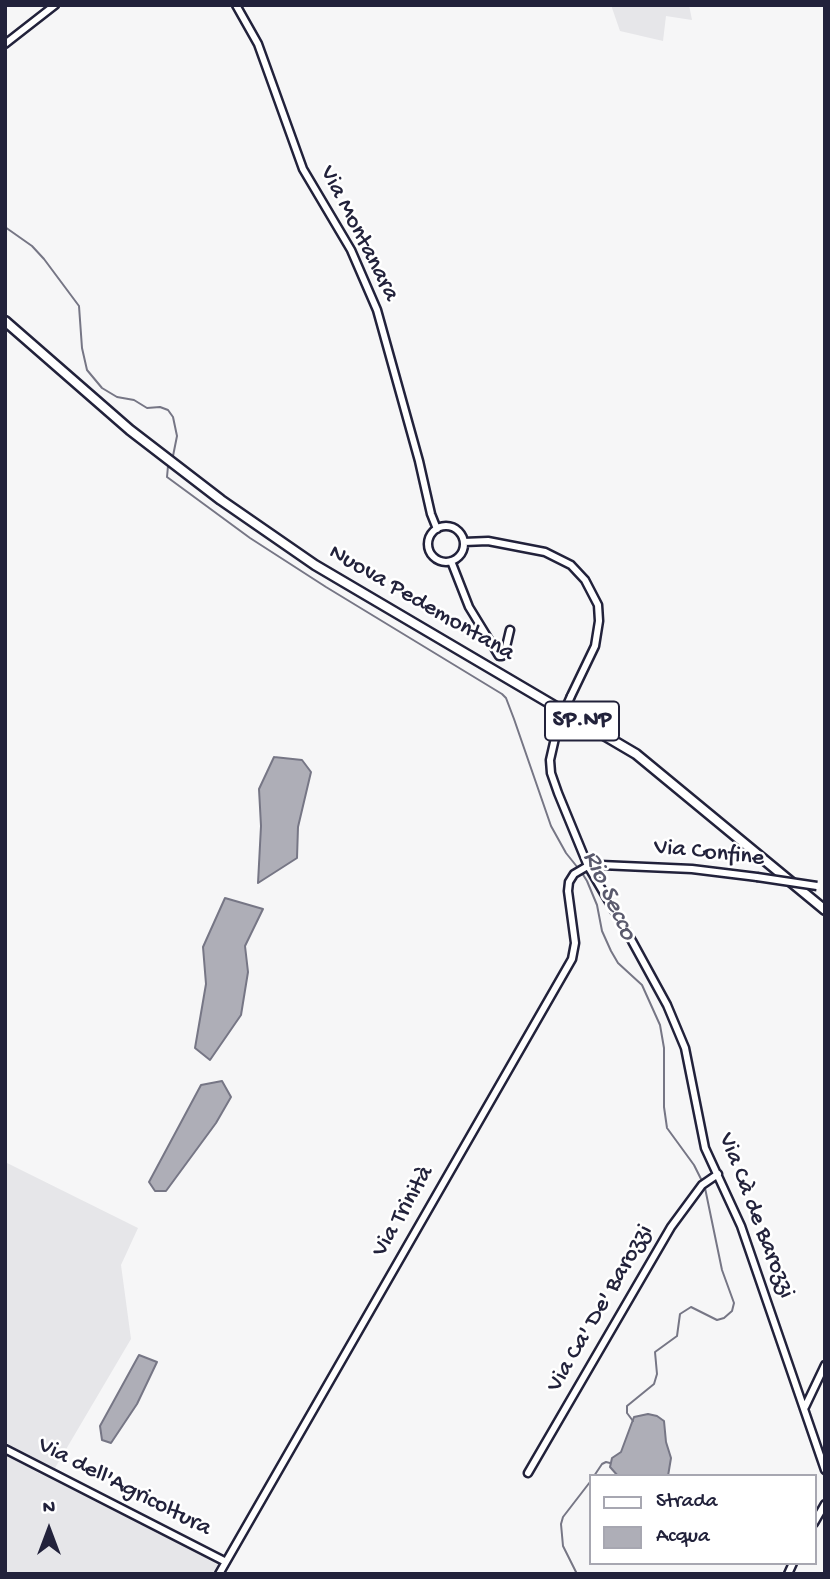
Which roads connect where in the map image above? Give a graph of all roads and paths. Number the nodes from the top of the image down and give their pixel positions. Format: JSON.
{"nodes":[{"id":1,"x":55,"y":5,"type":"edge"},
{"id":2,"x":236,"y":5,"type":"edge"},
{"id":3,"x":5,"y":44,"type":"edge"},
{"id":4,"x":5,"y":321,"type":"edge"},
{"id":5,"x":437,"y":529,"type":"junction"},
{"id":6,"x":464,"y":542,"type":"junction"},
{"id":7,"x":451,"y":561,"type":"junction"},
{"id":8,"x":510,"y":630,"type":"dead end"},
{"id":9,"x":587,"y":866,"type":"junction"},
{"id":10,"x":821,"y":887,"type":"edge"},
{"id":11,"x":825,"y":910,"type":"edge"},
{"id":12,"x":718,"y":1174,"type":"junction"},
{"id":13,"x":825,"y":1365,"type":"edge"},
{"id":14,"x":804,"y":1408,"type":"junction"},
{"id":15,"x":5,"y":1449,"type":"edge"},
{"id":16,"x":825,"y":1470,"type":"edge"},
{"id":17,"x":528,"y":1473,"type":"dead end"},
{"id":18,"x":825,"y":1504,"type":"edge"},
{"id":19,"x":816,"y":1520,"type":"edge"},
{"id":20,"x":226,"y":1562,"type":"junction"},
{"id":21,"x":219,"y":1574,"type":"edge"}],
"edges":[{"from":1,"to":3,"type":"street"},
{"from":2,"to":5,"type":"street","name":"Via Montanara"},
{"from":4,"to":11,"type":"main road","name":"Nuova Pedemontana","number":"SP.NP"},
{"from":5,"to":6,"type":"street"},
{"from":5,"to":7,"type":"street"},
{"from":6,"to":7,"type":"street"},
{"from":6,"to":9,"type":"street","bridge":true},
{"from":7,"to":8,"type":"street"},
{"from":9,"to":10,"type":"street","name":"Via Confine","bridge":true},
{"from":9,"to":12,"type":"street","name":"Via Cà de Barozzi"},
{"from":9,"to":20,"type":"street","name":"Via Trinità"},
{"from":12,"to":14,"type":"street","name":"Via Cà de Barozzi"},
{"from":12,"to":17,"type":"street","name":"Via Ca' De' Barozzi"},
{"from":13,"to":14,"type":"street"},
{"from":14,"to":16,"type":"street","name":"Via Cà de Barozzi"},
{"from":15,"to":20,"type":"street","name":"Via dell'Agricoltura"},
{"from":18,"to":19,"type":"street"},
{"from":20,"to":21,"type":"street","name":"Via Trinità"}]}
